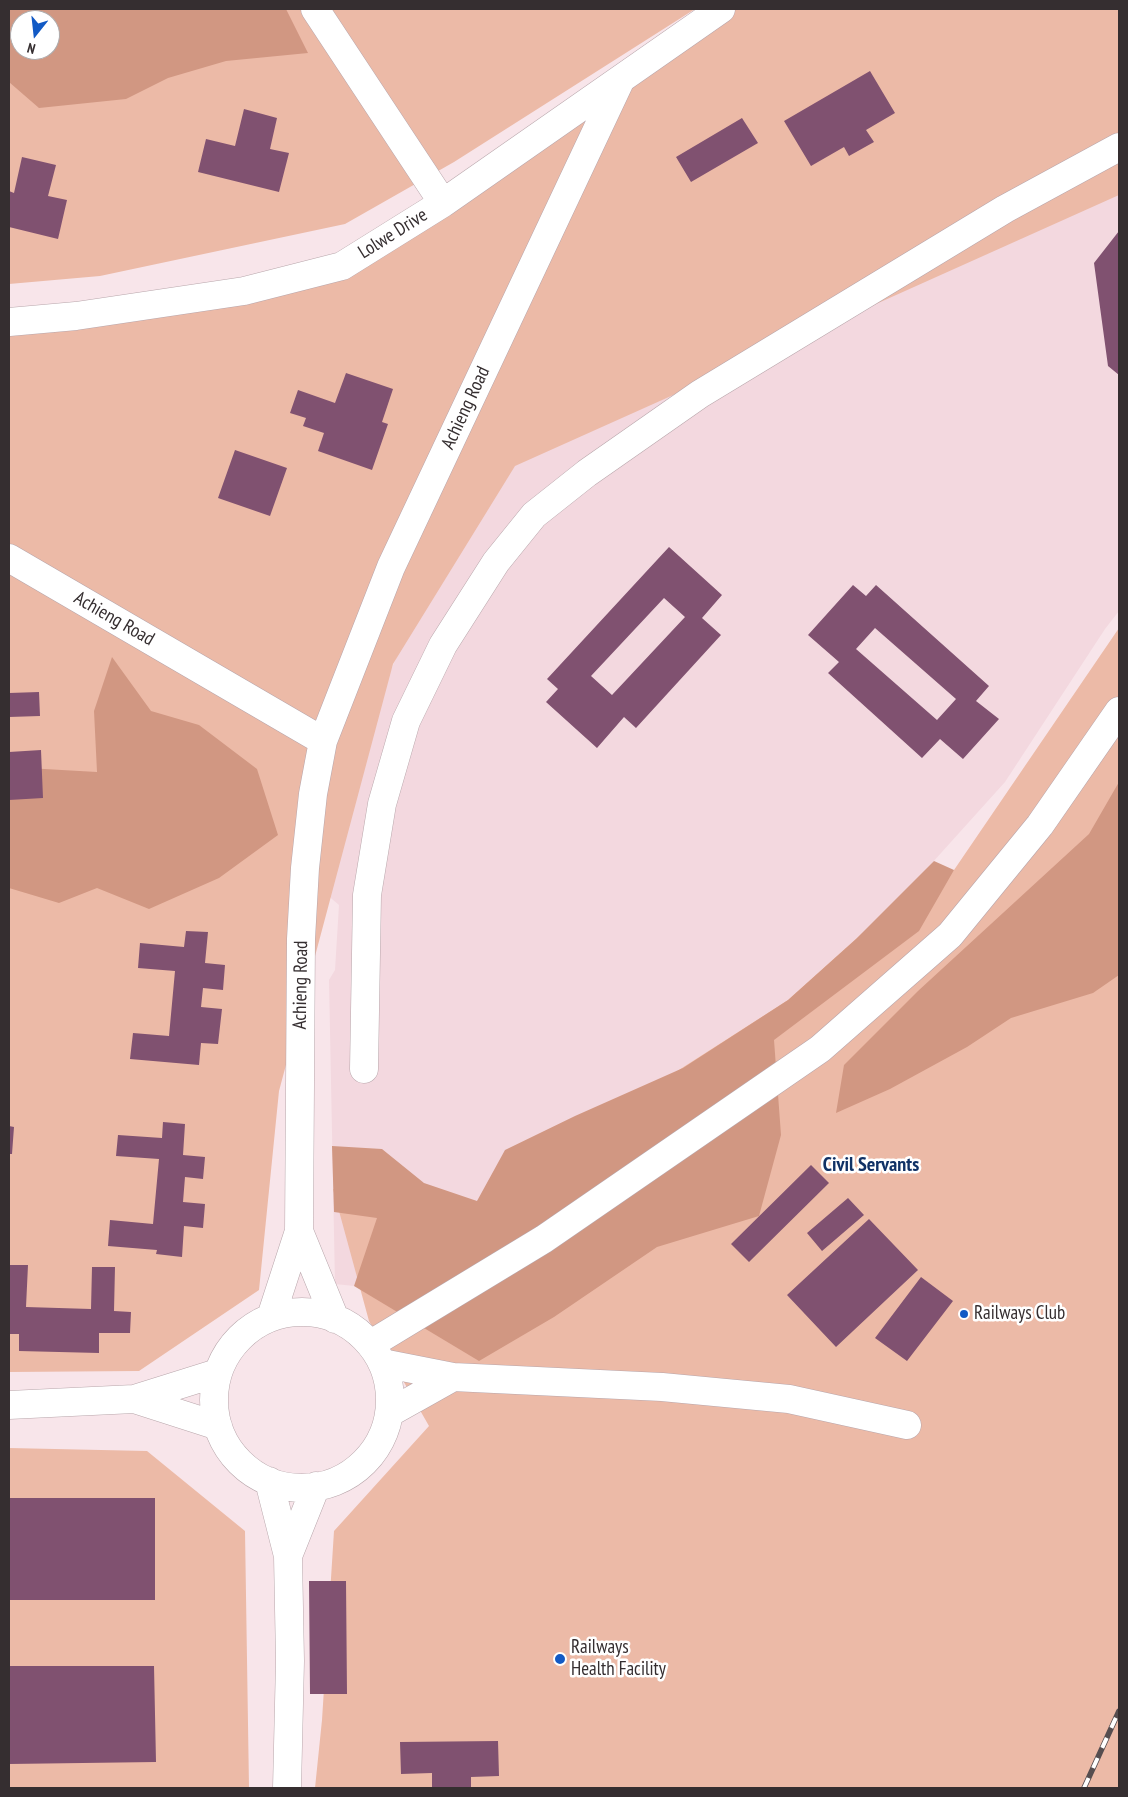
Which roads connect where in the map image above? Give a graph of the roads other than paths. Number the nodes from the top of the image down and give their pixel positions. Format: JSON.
{"nodes":[{"id":1,"x":315,"y":9,"type":"edge"},
{"id":2,"x":721,"y":9,"type":"edge"},
{"id":3,"x":620,"y":81,"type":"junction"},
{"id":4,"x":1119,"y":147,"type":"edge"},
{"id":5,"x":443,"y":203,"type":"junction"},
{"id":6,"x":9,"y":322,"type":"edge"},
{"id":7,"x":9,"y":558,"type":"edge"},
{"id":8,"x":1119,"y":711,"type":"edge"},
{"id":9,"x":323,"y":741,"type":"junction"},
{"id":10,"x":364,"y":1069,"type":"dead end"},
{"id":11,"x":299,"y":1231,"type":"junction"},
{"id":12,"x":271,"y":1318,"type":"junction"},
{"id":13,"x":336,"y":1319,"type":"junction"},
{"id":14,"x":376,"y":1354,"type":"junction"},
{"id":15,"x":217,"y":1373,"type":"junction"},
{"id":16,"x":453,"y":1377,"type":"junction"},
{"id":17,"x":134,"y":1399,"type":"junction"},
{"id":18,"x":9,"y":1405,"type":"edge"},
{"id":19,"x":389,"y":1413,"type":"junction"},
{"id":20,"x":907,"y":1424,"type":"dead end"},
{"id":21,"x":218,"y":1426,"type":"junction"},
{"id":22,"x":269,"y":1481,"type":"junction"},
{"id":23,"x":316,"y":1486,"type":"junction"},
{"id":24,"x":288,"y":1556,"type":"junction"},
{"id":25,"x":287,"y":1788,"type":"edge"}],
"edges":[{"from":1,"to":5,"type":"street"},
{"from":2,"to":3,"type":"street","name":"Lolwe Drive"},
{"from":3,"to":5,"type":"street","name":"Lolwe Drive"},
{"from":3,"to":9,"type":"street","name":"Achieng Road"},
{"from":4,"to":10,"type":"street"},
{"from":5,"to":6,"type":"street","name":"Lolwe Drive"},
{"from":7,"to":9,"type":"street","name":"Achieng Road"},
{"from":8,"to":14,"type":"street"},
{"from":9,"to":11,"type":"street","name":"Achieng Road"},
{"from":11,"to":12,"type":"street"},
{"from":11,"to":13,"type":"street"},
{"from":12,"to":13,"type":"street"},
{"from":12,"to":15,"type":"street"},
{"from":13,"to":14,"type":"street"},
{"from":14,"to":16,"type":"street"},
{"from":14,"to":19,"type":"street"},
{"from":15,"to":17,"type":"street"},
{"from":15,"to":21,"type":"street"},
{"from":16,"to":19,"type":"street"},
{"from":16,"to":20,"type":"street"},
{"from":17,"to":18,"type":"street"},
{"from":17,"to":21,"type":"street"},
{"from":19,"to":23,"type":"street"},
{"from":21,"to":22,"type":"street"},
{"from":22,"to":23,"type":"street"},
{"from":22,"to":24,"type":"street"},
{"from":23,"to":24,"type":"street"},
{"from":24,"to":25,"type":"street"}]}
